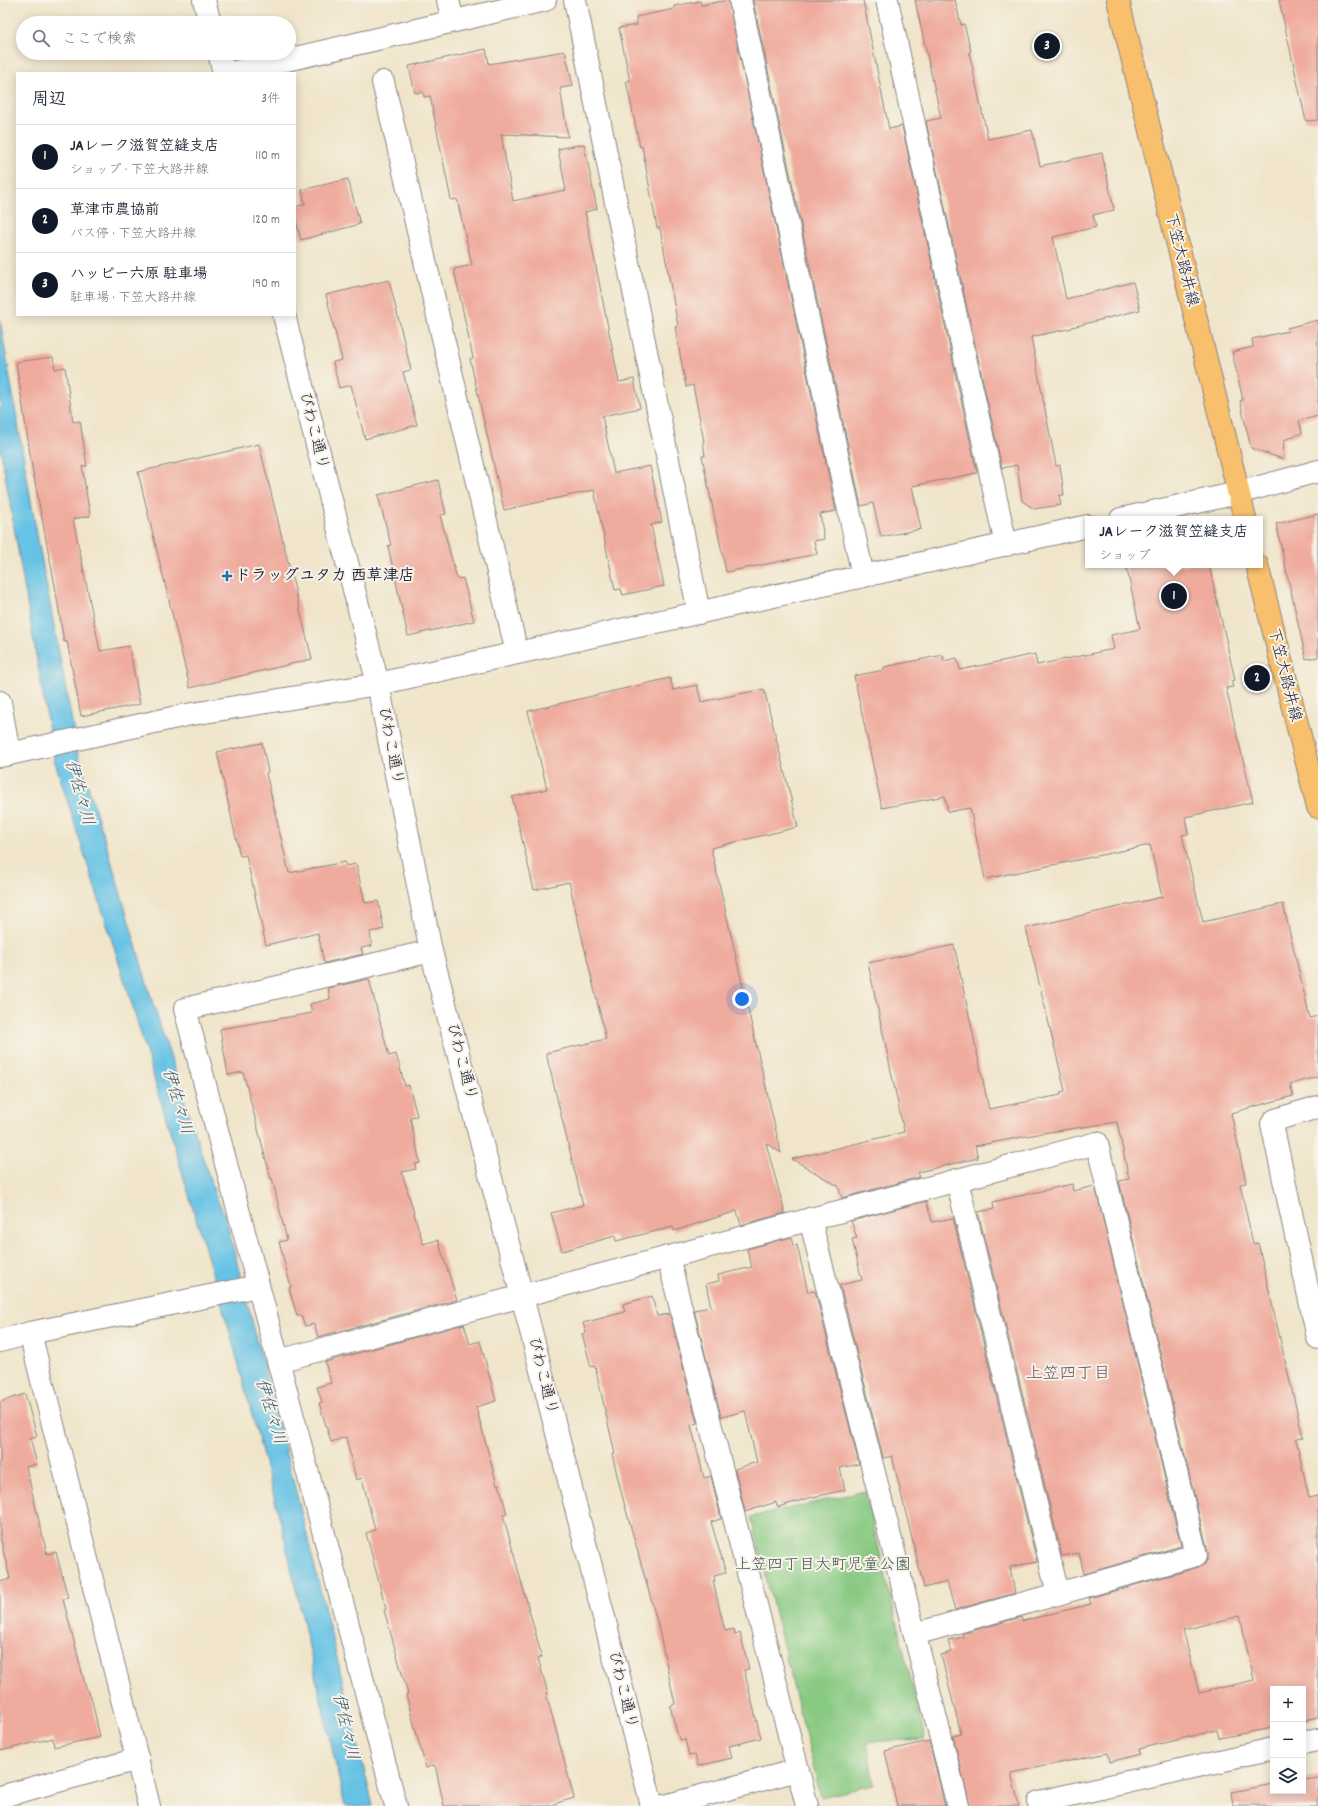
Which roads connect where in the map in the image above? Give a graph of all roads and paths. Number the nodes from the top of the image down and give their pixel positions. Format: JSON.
{"nodes":[{"id":1,"x":204,"y":0,"type":"edge"},
{"id":2,"x":448,"y":0,"type":"edge"},
{"id":3,"x":544,"y":0,"type":"edge"},
{"id":4,"x":575,"y":0,"type":"edge"},
{"id":5,"x":740,"y":0,"type":"edge"},
{"id":6,"x":887,"y":0,"type":"edge"},
{"id":7,"x":1118,"y":0,"type":"edge"},
{"id":8,"x":208,"y":16,"type":"edge"},
{"id":9,"x":453,"y":21,"type":"junction"},
{"id":10,"x":296,"y":58,"type":"edge"},
{"id":11,"x":221,"y":60,"type":"edge"},
{"id":12,"x":286,"y":60,"type":"edge"},
{"id":13,"x":224,"y":72,"type":"edge"},
{"id":14,"x":235,"y":72,"type":"edge"},
{"id":15,"x":383,"y":82,"type":"dead end"},
{"id":16,"x":284,"y":316,"type":"edge"},
{"id":17,"x":1318,"y":471,"type":"edge"},
{"id":18,"x":1238,"y":493,"type":"junction"},
{"id":19,"x":1134,"y":516,"type":"edge"},
{"id":20,"x":1244,"y":516,"type":"edge"},
{"id":21,"x":1085,"y":527,"type":"edge"},
{"id":22,"x":1006,"y":544,"type":"junction"},
{"id":23,"x":1257,"y":568,"type":"edge"},
{"id":24,"x":863,"y":576,"type":"junction"},
{"id":25,"x":699,"y":613,"type":"junction"},
{"id":26,"x":517,"y":653,"type":"junction"},
{"id":27,"x":378,"y":684,"type":"junction"},
{"id":28,"x":0,"y":703,"type":"edge"},
{"id":29,"x":5,"y":755,"type":"edge"},
{"id":30,"x":1318,"y":807,"type":"edge"},
{"id":31,"x":431,"y":951,"type":"junction"},
{"id":32,"x":1318,"y":1107,"type":"edge"},
{"id":33,"x":957,"y":1180,"type":"junction"},
{"id":34,"x":810,"y":1219,"type":"junction"},
{"id":35,"x":668,"y":1257,"type":"junction"},
{"id":36,"x":253,"y":1287,"type":"junction"},
{"id":37,"x":522,"y":1296,"type":"junction"},
{"id":38,"x":30,"y":1333,"type":"junction"},
{"id":39,"x":1318,"y":1338,"type":"edge"},
{"id":40,"x":0,"y":1341,"type":"edge"},
{"id":41,"x":278,"y":1361,"type":"junction"},
{"id":42,"x":1058,"y":1594,"type":"junction"},
{"id":43,"x":915,"y":1634,"type":"junction"},
{"id":44,"x":1318,"y":1739,"type":"edge"},
{"id":45,"x":1306,"y":1741,"type":"edge"},
{"id":46,"x":1270,"y":1750,"type":"edge"},
{"id":47,"x":138,"y":1759,"type":"junction"},
{"id":48,"x":798,"y":1770,"type":"junction"},
{"id":49,"x":0,"y":1797,"type":"edge"},
{"id":50,"x":1039,"y":1802,"type":"dead end"},
{"id":51,"x":149,"y":1806,"type":"edge"},
{"id":52,"x":396,"y":1806,"type":"edge"},
{"id":53,"x":652,"y":1806,"type":"edge"},
{"id":54,"x":664,"y":1806,"type":"edge"},
{"id":55,"x":807,"y":1806,"type":"edge"},
{"id":56,"x":958,"y":1806,"type":"edge"}],
"edges":[{"from":1,"to":8,"type":"street"},
{"from":2,"to":9,"type":"street"},
{"from":3,"to":9,"type":"street"},
{"from":4,"to":25,"type":"street"},
{"from":5,"to":24,"type":"street"},
{"from":6,"to":22,"type":"street"},
{"from":7,"to":18,"type":"main road","name":"下笠大路井線"},
{"from":9,"to":10,"type":"street"},
{"from":11,"to":13,"type":"street"},
{"from":12,"to":14,"type":"street"},
{"from":15,"to":26,"type":"street"},
{"from":16,"to":27,"type":"street","name":"びわこ通り"},
{"from":17,"to":18,"type":"street"},
{"from":18,"to":19,"type":"street"},
{"from":18,"to":20,"type":"main road","name":"下笠大路井線"},
{"from":21,"to":22,"type":"street"},
{"from":22,"to":24,"type":"street"},
{"from":23,"to":30,"type":"main road","name":"下笠大路井線"},
{"from":24,"to":25,"type":"street"},
{"from":25,"to":26,"type":"street"},
{"from":26,"to":27,"type":"street"},
{"from":27,"to":29,"type":"street"},
{"from":27,"to":31,"type":"street","name":"びわこ通り"},
{"from":28,"to":29,"type":"street"},
{"from":31,"to":36,"type":"street"},
{"from":31,"to":37,"type":"street","name":"びわこ通り"},
{"from":32,"to":39,"type":"street"},
{"from":33,"to":34,"type":"street"},
{"from":33,"to":42,"type":"street"},
{"from":33,"to":42,"type":"street"},
{"from":34,"to":35,"type":"street"},
{"from":34,"to":43,"type":"street"},
{"from":35,"to":37,"type":"street"},
{"from":35,"to":48,"type":"street"},
{"from":36,"to":38,"type":"street"},
{"from":36,"to":41,"type":"street"},
{"from":37,"to":41,"type":"street"},
{"from":37,"to":53,"type":"street","name":"びわこ通り"},
{"from":38,"to":40,"type":"street"},
{"from":38,"to":47,"type":"street"},
{"from":41,"to":52,"type":"street"},
{"from":42,"to":43,"type":"street"},
{"from":43,"to":56,"type":"street"},
{"from":44,"to":45,"type":"street"},
{"from":46,"to":50,"type":"street"},
{"from":47,"to":49,"type":"street"},
{"from":47,"to":51,"type":"street"},
{"from":48,"to":54,"type":"street"},
{"from":48,"to":55,"type":"street"}]}
